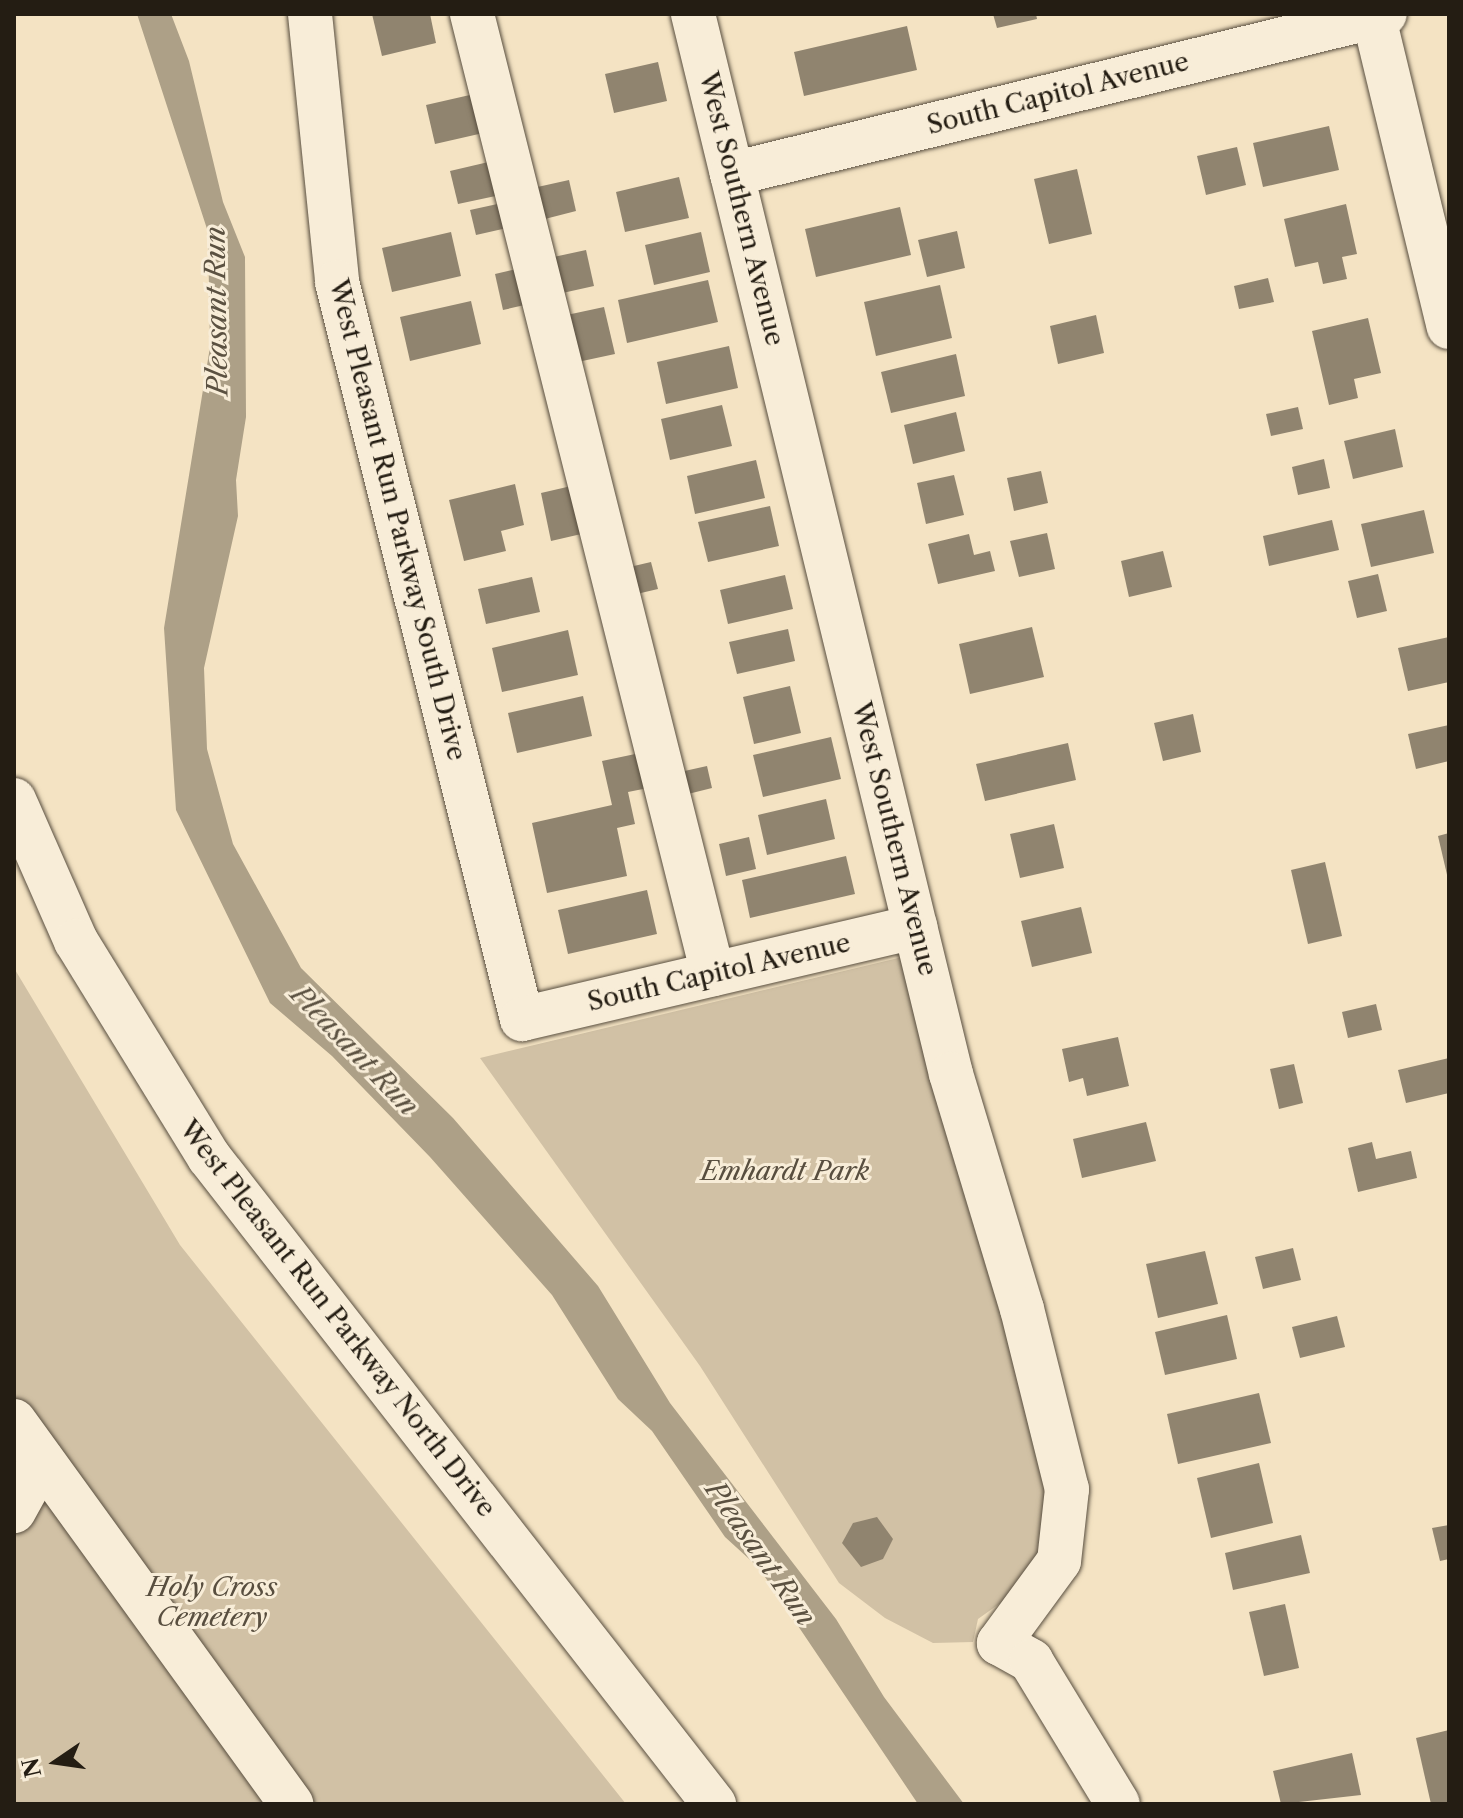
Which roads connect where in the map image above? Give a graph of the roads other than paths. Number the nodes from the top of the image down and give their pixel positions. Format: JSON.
{"nodes":[{"id":1,"x":310,"y":14,"type":"edge"},
{"id":2,"x":472,"y":14,"type":"edge"},
{"id":3,"x":693,"y":14,"type":"edge"},
{"id":4,"x":1377,"y":15,"type":"edge"},
{"id":5,"x":732,"y":174,"type":"junction"},
{"id":6,"x":1449,"y":327,"type":"edge"},
{"id":7,"x":14,"y":800,"type":"edge"},
{"id":8,"x":915,"y":927,"type":"junction"},
{"id":9,"x":713,"y":974,"type":"junction"},
{"id":10,"x":522,"y":1019,"type":"joint"},
{"id":11,"x":14,"y":1421,"type":"edge"},
{"id":12,"x":42,"y":1460,"type":"junction"},
{"id":13,"x":14,"y":1511,"type":"edge"},
{"id":14,"x":694,"y":1796,"type":"edge"},
{"id":15,"x":291,"y":1804,"type":"edge"},
{"id":16,"x":1118,"y":1804,"type":"edge"}],
"edges":[{"from":1,"to":10,"type":"street","name":"West Pleasant Run Parkway South Drive"},
{"from":2,"to":9,"type":"street"},
{"from":3,"to":5,"type":"street","name":"West Southern Avenue"},
{"from":4,"to":5,"type":"street","name":"South Capitol Avenue"},
{"from":4,"to":6,"type":"street"},
{"from":5,"to":8,"type":"street","name":"West Southern Avenue"},
{"from":7,"to":14,"type":"street","name":"West Pleasant Run Parkway North Drive"},
{"from":8,"to":9,"type":"street","name":"South Capitol Avenue"},
{"from":8,"to":16,"type":"street","name":"West Southern Avenue"},
{"from":9,"to":10,"type":"street","name":"South Capitol Avenue"},
{"from":11,"to":12,"type":"street"},
{"from":12,"to":13,"type":"street"},
{"from":12,"to":15,"type":"street"}]}
